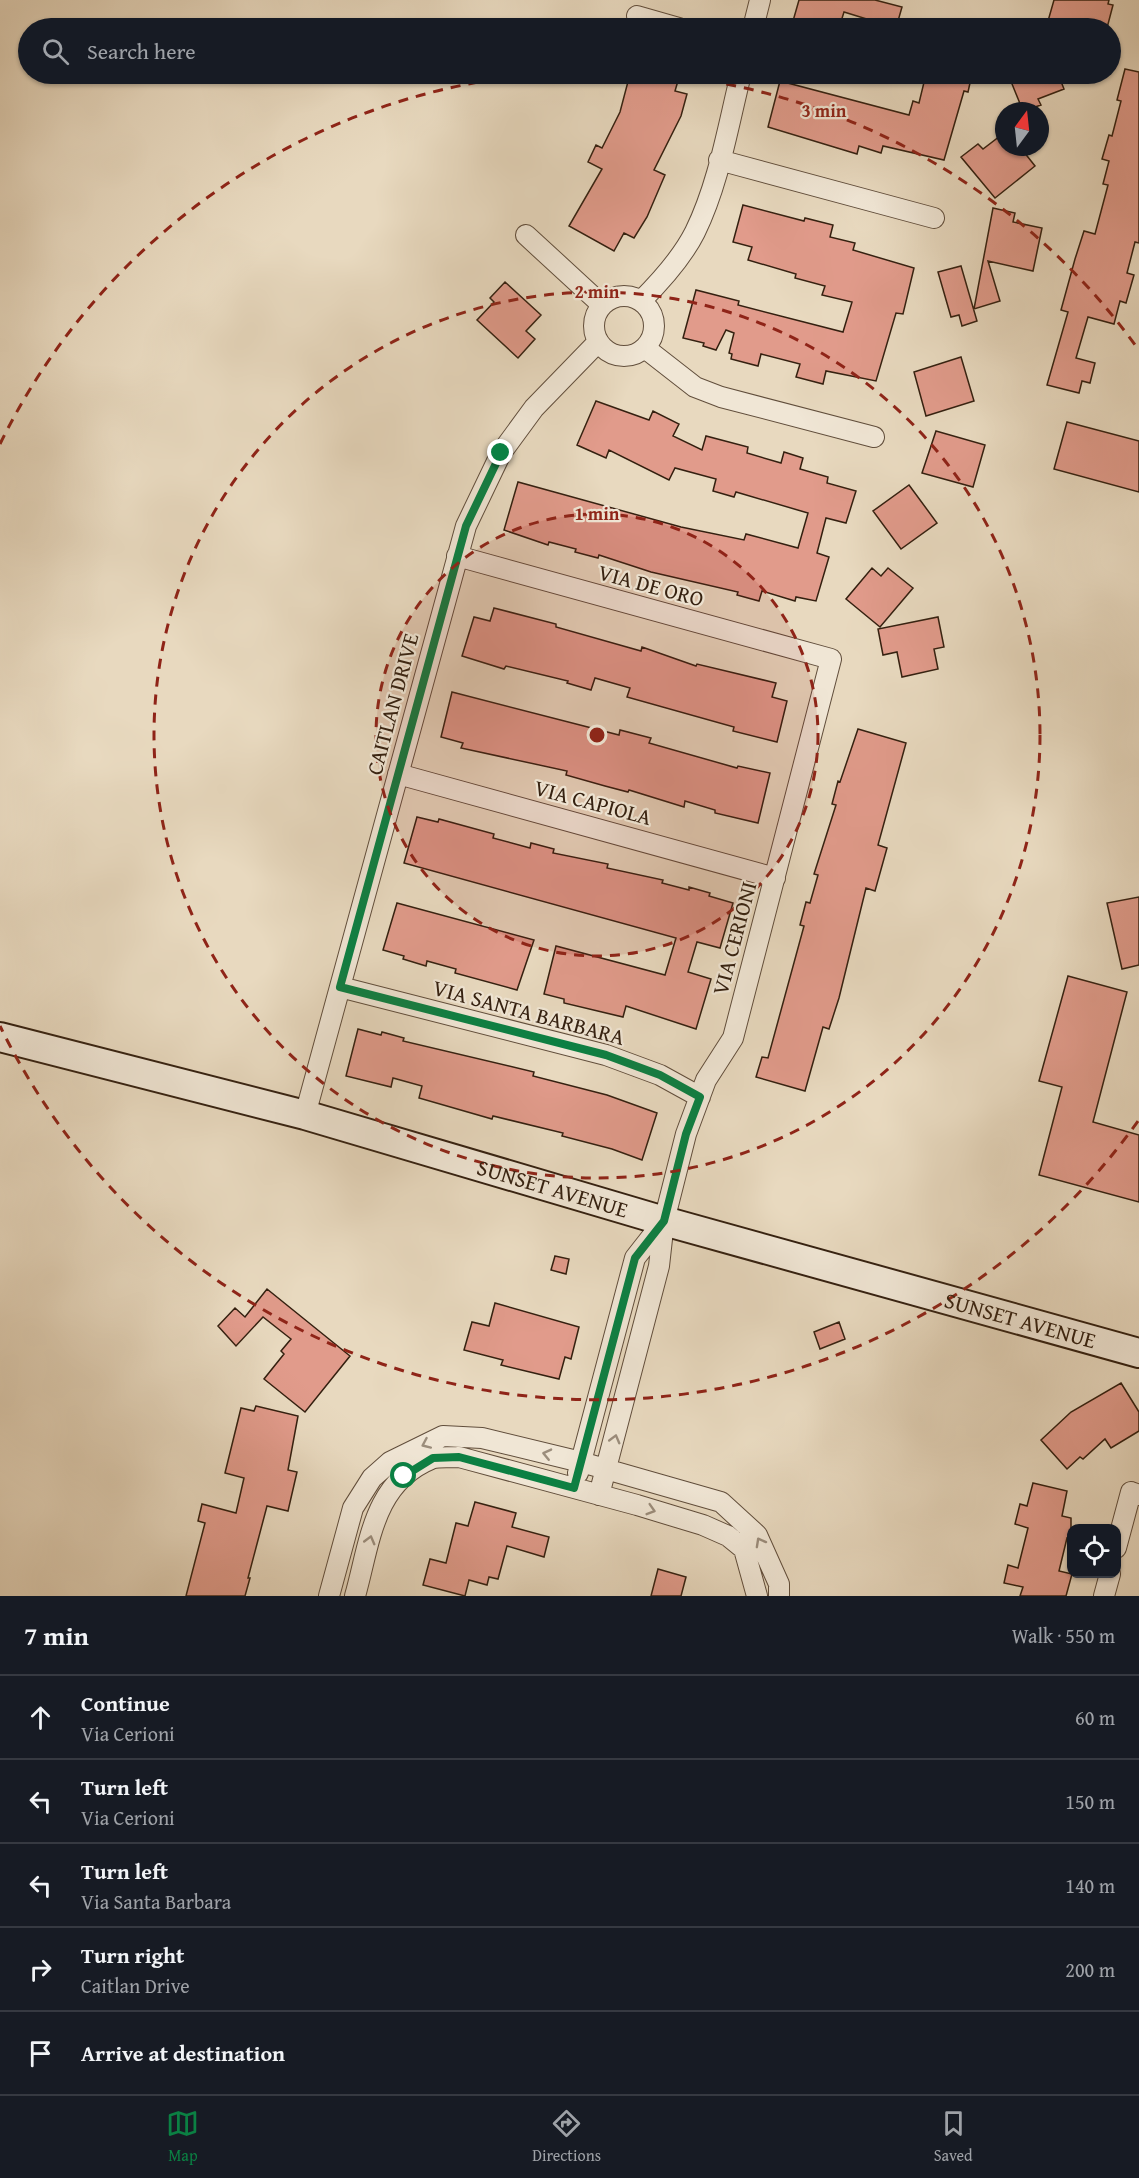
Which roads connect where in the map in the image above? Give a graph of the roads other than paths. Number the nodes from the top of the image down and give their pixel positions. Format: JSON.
{"nodes":[{"id":1,"x":760,"y":0,"type":"edge"},
{"id":2,"x":637,"y":16,"type":"dead end"},
{"id":3,"x":644,"y":18,"type":"edge"},
{"id":4,"x":756,"y":18,"type":"edge"},
{"id":5,"x":738,"y":84,"type":"edge"},
{"id":6,"x":719,"y":160,"type":"junction"},
{"id":7,"x":934,"y":218,"type":"dead end"},
{"id":8,"x":526,"y":235,"type":"dead end"},
{"id":9,"x":641,"y":301,"type":"junction"},
{"id":10,"x":602,"y":305,"type":"junction"},
{"id":11,"x":598,"y":342,"type":"junction"},
{"id":12,"x":645,"y":348,"type":"junction"},
{"id":13,"x":874,"y":437,"type":"dead end"},
{"id":14,"x":457,"y":556,"type":"junction"},
{"id":15,"x":831,"y":659,"type":"joint"},
{"id":16,"x":398,"y":774,"type":"junction"},
{"id":17,"x":775,"y":878,"type":"junction"},
{"id":18,"x":340,"y":987,"type":"junction"},
{"id":19,"x":0,"y":1037,"type":"edge"},
{"id":20,"x":700,"y":1097,"type":"junction"},
{"id":21,"x":305,"y":1116,"type":"junction"},
{"id":22,"x":664,"y":1221,"type":"junction"},
{"id":23,"x":1139,"y":1353,"type":"edge"},
{"id":24,"x":581,"y":1462,"type":"junction"},
{"id":25,"x":607,"y":1469,"type":"junction"},
{"id":26,"x":574,"y":1488,"type":"junction"},
{"id":27,"x":1135,"y":1494,"type":"edge"},
{"id":28,"x":600,"y":1496,"type":"junction"},
{"id":29,"x":1121,"y":1534,"type":"edge"},
{"id":30,"x":1109,"y":1578,"type":"edge"},
{"id":31,"x":329,"y":1596,"type":"edge"},
{"id":32,"x":355,"y":1596,"type":"edge"},
{"id":33,"x":757,"y":1596,"type":"edge"},
{"id":34,"x":779,"y":1596,"type":"edge"},
{"id":35,"x":1104,"y":1596,"type":"edge"}],
"edges":[{"from":1,"to":4,"type":"street"},
{"from":2,"to":3,"type":"street"},
{"from":5,"to":6,"type":"street"},
{"from":6,"to":7,"type":"street"},
{"from":6,"to":9,"type":"street"},
{"from":8,"to":10,"type":"street"},
{"from":9,"to":10,"type":"street"},
{"from":9,"to":12,"type":"street"},
{"from":10,"to":11,"type":"street"},
{"from":11,"to":12,"type":"street"},
{"from":11,"to":14,"type":"street","name":"CAITLAN DRIVE"},
{"from":12,"to":13,"type":"street"},
{"from":14,"to":15,"type":"street","name":"VIA DE ORO"},
{"from":14,"to":16,"type":"street","name":"CAITLAN DRIVE"},
{"from":15,"to":17,"type":"street","name":"VIA CERIONI"},
{"from":16,"to":17,"type":"street","name":"VIA CAPIOLA"},
{"from":16,"to":18,"type":"street","name":"CAITLAN DRIVE"},
{"from":17,"to":20,"type":"street","name":"VIA CERIONI"},
{"from":18,"to":20,"type":"street","name":"VIA SANTA BARBARA"},
{"from":18,"to":21,"type":"street","name":"CAITLAN DRIVE"},
{"from":19,"to":21,"type":"main road","name":"SUNSET AVENUE"},
{"from":20,"to":22,"type":"street","name":"VIA CERIONI"},
{"from":21,"to":22,"type":"main road","name":"SUNSET AVENUE"},
{"from":22,"to":23,"type":"main road","name":"SUNSET AVENUE"},
{"from":22,"to":24,"type":"street","name":"VIA CERIONI"},
{"from":25,"to":22,"type":"street","name":"VIA CERIONI","one_way":true},
{"from":24,"to":25,"type":"street"},
{"from":24,"to":26,"type":"street","name":"VIA CERIONI"},
{"from":24,"to":31,"type":"street","one_way":true},
{"from":25,"to":28,"type":"street","name":"VIA CERIONI"},
{"from":34,"to":25,"type":"street","one_way":true},
{"from":26,"to":28,"type":"street"},
{"from":32,"to":26,"type":"street","one_way":true},
{"from":27,"to":29,"type":"street"},
{"from":28,"to":33,"type":"street","one_way":true},
{"from":30,"to":35,"type":"street"}]}
